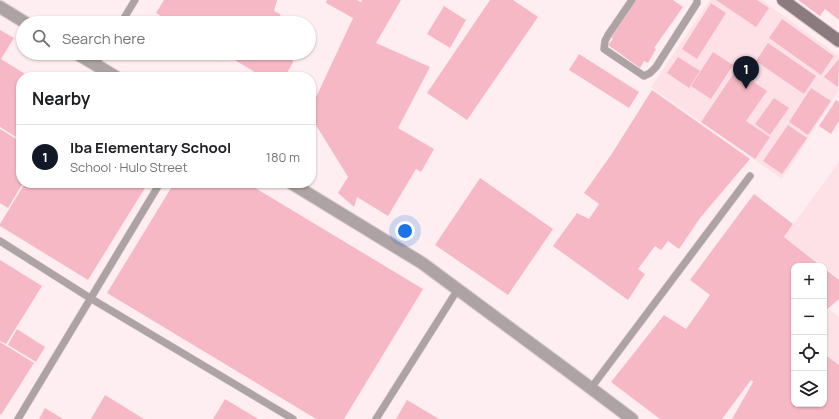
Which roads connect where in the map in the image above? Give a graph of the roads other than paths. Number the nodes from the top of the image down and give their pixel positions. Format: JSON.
{"nodes":[{"id":1,"x":135,"y":0,"type":"edge"},
{"id":2,"x":632,"y":0,"type":"edge"},
{"id":3,"x":697,"y":0,"type":"edge"},
{"id":4,"x":783,"y":0,"type":"edge"},
{"id":5,"x":0,"y":7,"type":"edge"},
{"id":6,"x":125,"y":16,"type":"edge"},
{"id":7,"x":16,"y":17,"type":"edge"},
{"id":8,"x":839,"y":41,"type":"edge"},
{"id":9,"x":87,"y":60,"type":"edge"},
{"id":10,"x":98,"y":60,"type":"edge"},
{"id":11,"x":95,"y":65,"type":"junction"},
{"id":12,"x":107,"y":72,"type":"edge"},
{"id":13,"x":750,"y":176,"type":"dead end"},
{"id":14,"x":157,"y":188,"type":"edge"},
{"id":15,"x":299,"y":188,"type":"edge"},
{"id":16,"x":0,"y":241,"type":"edge"},
{"id":17,"x":458,"y":289,"type":"junction"},
{"id":18,"x":90,"y":298,"type":"junction"},
{"id":19,"x":591,"y":388,"type":"junction"},
{"id":20,"x":18,"y":419,"type":"edge"},
{"id":21,"x":293,"y":419,"type":"edge"},
{"id":22,"x":376,"y":419,"type":"edge"},
{"id":23,"x":632,"y":419,"type":"edge"}],
"edges":[{"from":1,"to":6,"type":"lane"},
{"from":2,"to":3,"type":"lane"},
{"from":4,"to":8,"type":"street"},
{"from":5,"to":7,"type":"street"},
{"from":9,"to":11,"type":"street"},
{"from":10,"to":11,"type":"lane"},
{"from":11,"to":12,"type":"street"},
{"from":13,"to":19,"type":"lane"},
{"from":14,"to":18,"type":"lane"},
{"from":15,"to":17,"type":"street"},
{"from":16,"to":18,"type":"lane"},
{"from":17,"to":19,"type":"street"},
{"from":17,"to":22,"type":"lane"},
{"from":18,"to":20,"type":"lane"},
{"from":18,"to":21,"type":"lane"},
{"from":19,"to":23,"type":"street"}]}
